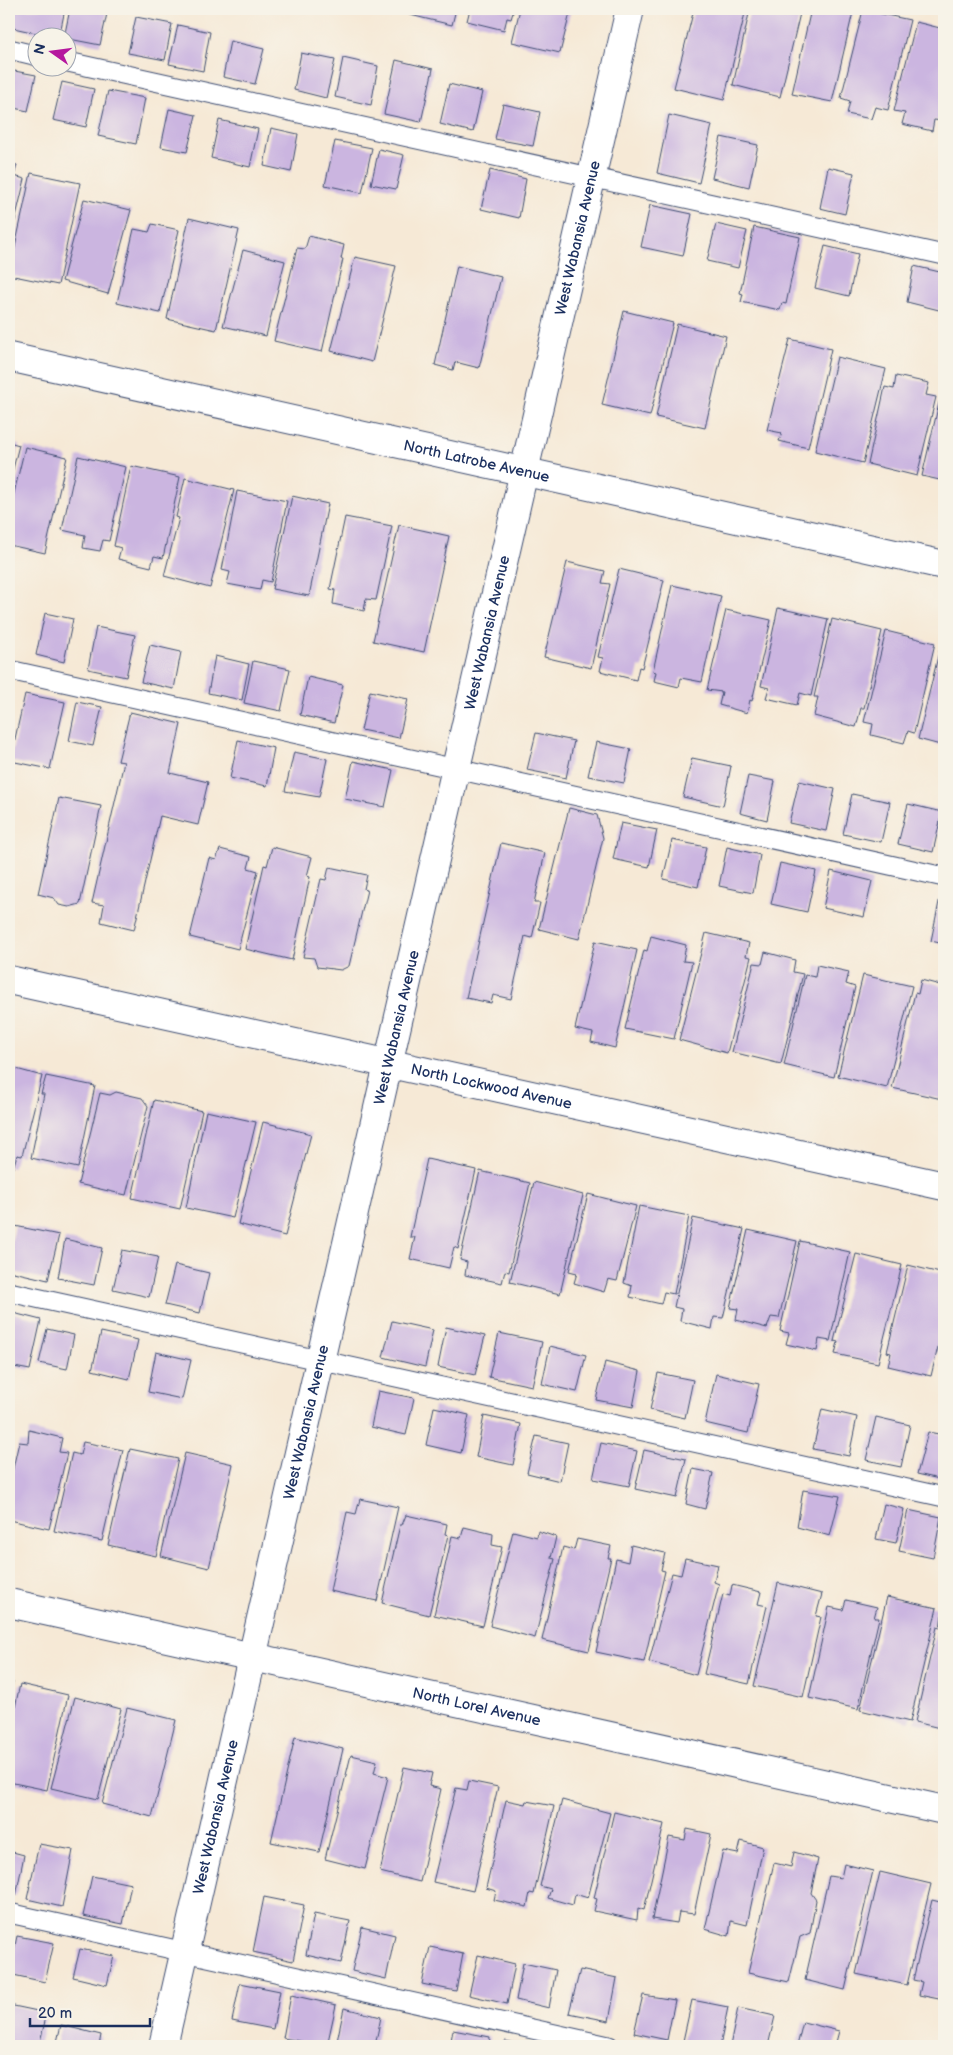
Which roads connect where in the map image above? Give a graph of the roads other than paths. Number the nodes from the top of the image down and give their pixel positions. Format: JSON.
{"nodes":[{"id":1,"x":630,"y":9,"type":"edge"},
{"id":2,"x":9,"y":49,"type":"edge"},
{"id":3,"x":28,"y":54,"type":"edge"},
{"id":4,"x":78,"y":64,"type":"edge"},
{"id":5,"x":591,"y":179,"type":"junction"},
{"id":6,"x":944,"y":255,"type":"edge"},
{"id":7,"x":9,"y":357,"type":"edge"},
{"id":8,"x":525,"y":471,"type":"junction"},
{"id":9,"x":944,"y":565,"type":"edge"},
{"id":10,"x":9,"y":670,"type":"edge"},
{"id":11,"x":456,"y":768,"type":"junction"},
{"id":12,"x":944,"y":877,"type":"edge"},
{"id":13,"x":9,"y":980,"type":"edge"},
{"id":14,"x":389,"y":1063,"type":"junction"},
{"id":15,"x":944,"y":1186,"type":"edge"},
{"id":16,"x":9,"y":1292,"type":"edge"},
{"id":17,"x":321,"y":1361,"type":"junction"},
{"id":18,"x":944,"y":1497,"type":"edge"},
{"id":19,"x":9,"y":1603,"type":"edge"},
{"id":20,"x":252,"y":1657,"type":"junction"},
{"id":21,"x":944,"y":1810,"type":"edge"},
{"id":22,"x":9,"y":1913,"type":"edge"},
{"id":23,"x":185,"y":1952,"type":"junction"},
{"id":24,"x":163,"y":2046,"type":"edge"},
{"id":25,"x":610,"y":2046,"type":"edge"}],
"edges":[{"from":1,"to":5,"type":"street","name":"West Wabansia Avenue"},
{"from":2,"to":3,"type":"lane"},
{"from":4,"to":5,"type":"lane"},
{"from":5,"to":6,"type":"lane"},
{"from":5,"to":8,"type":"street","name":"West Wabansia Avenue"},
{"from":7,"to":8,"type":"street","name":"North Latrobe Avenue"},
{"from":8,"to":9,"type":"street","name":"North Latrobe Avenue"},
{"from":8,"to":11,"type":"street","name":"West Wabansia Avenue"},
{"from":10,"to":11,"type":"lane"},
{"from":11,"to":12,"type":"lane"},
{"from":11,"to":14,"type":"street","name":"West Wabansia Avenue"},
{"from":13,"to":14,"type":"street","name":"North Lockwood Avenue"},
{"from":14,"to":15,"type":"street","name":"North Lockwood Avenue"},
{"from":14,"to":17,"type":"street","name":"West Wabansia Avenue"},
{"from":16,"to":17,"type":"lane"},
{"from":17,"to":18,"type":"lane"},
{"from":17,"to":20,"type":"street","name":"West Wabansia Avenue"},
{"from":19,"to":20,"type":"street","name":"North Lorel Avenue"},
{"from":20,"to":21,"type":"street","name":"North Lorel Avenue"},
{"from":20,"to":23,"type":"street","name":"West Wabansia Avenue"},
{"from":22,"to":23,"type":"lane"},
{"from":23,"to":24,"type":"street","name":"West Wabansia Avenue"},
{"from":23,"to":25,"type":"lane"}]}
